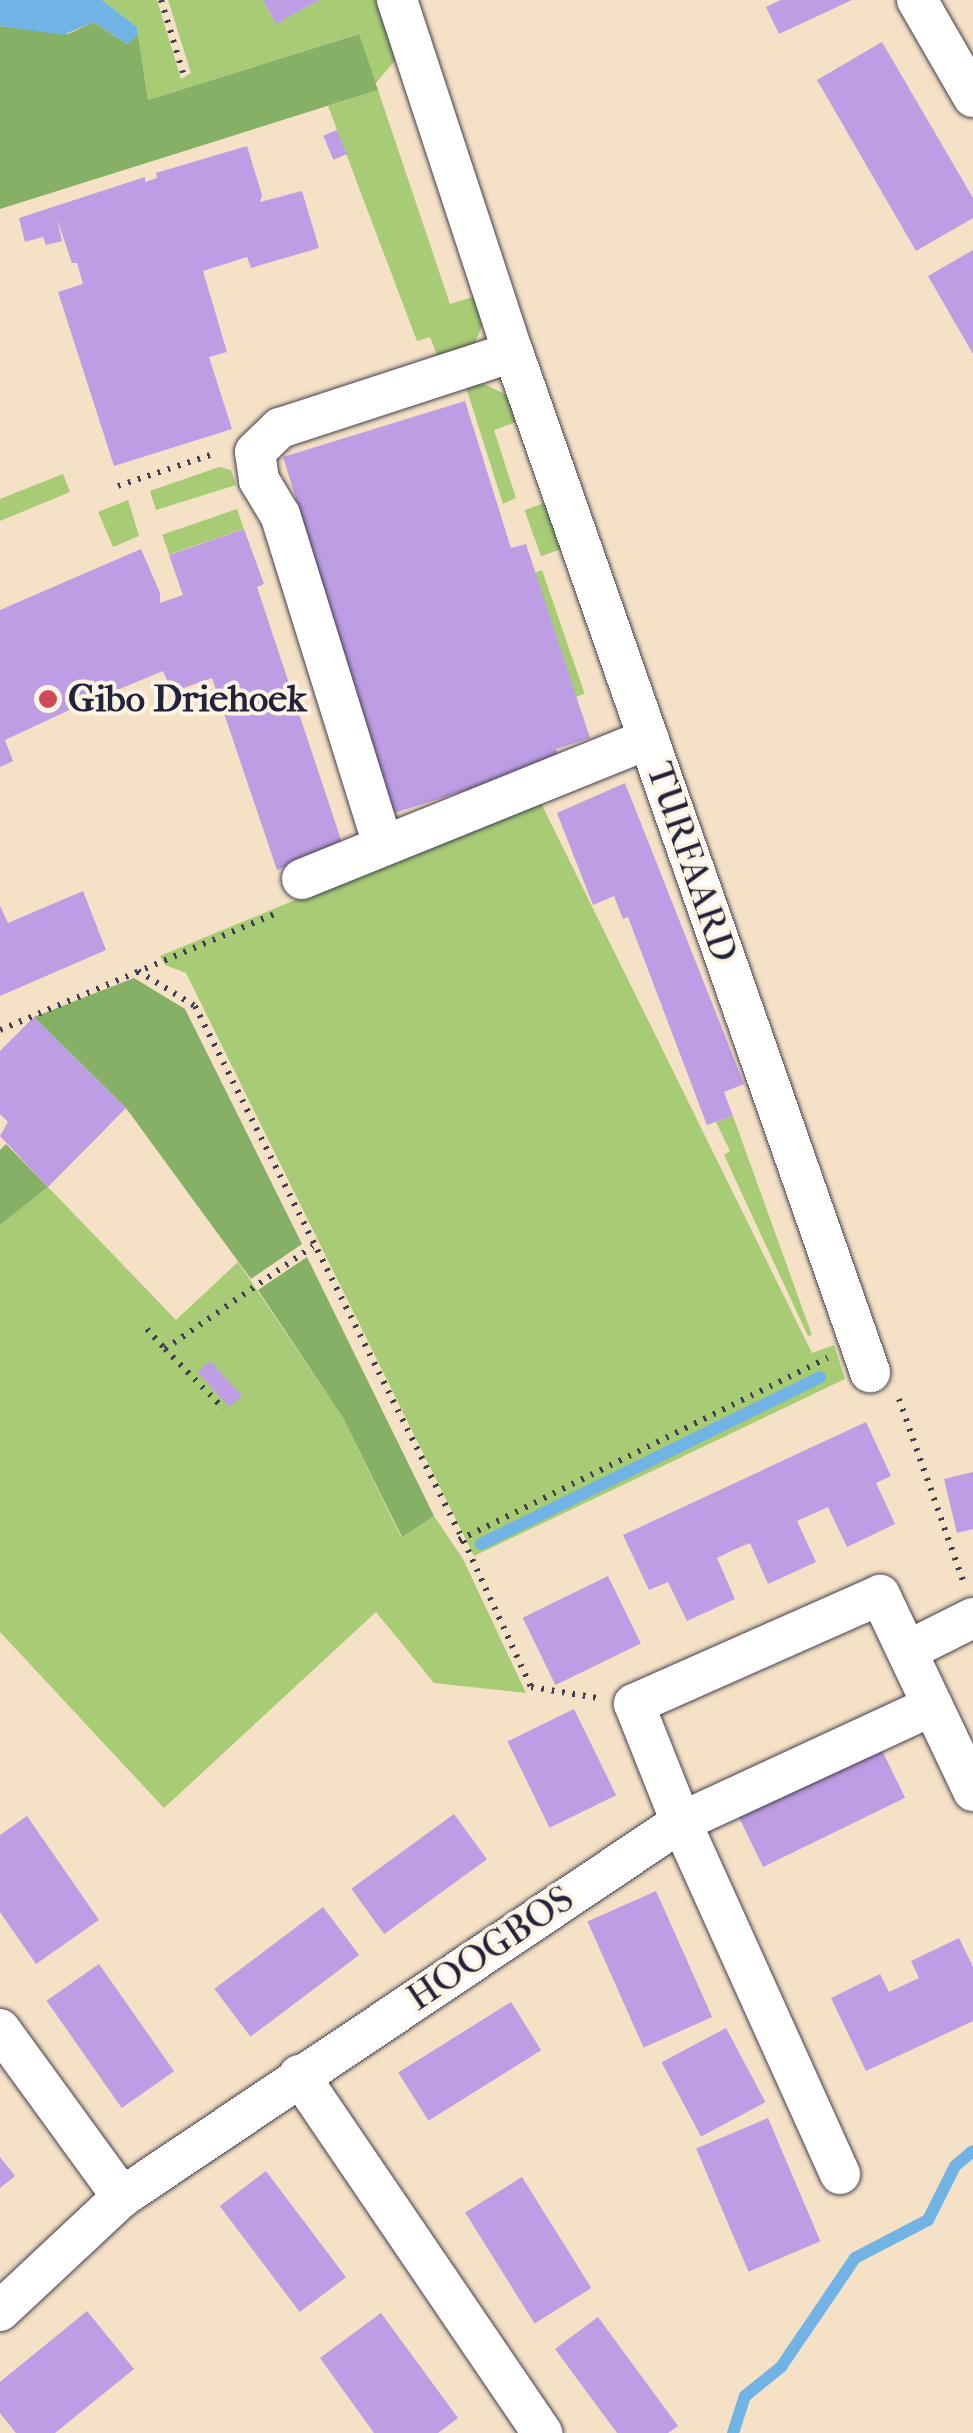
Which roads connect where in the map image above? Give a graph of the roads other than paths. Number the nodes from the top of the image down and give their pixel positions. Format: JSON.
{"nodes":[{"id":1,"x":397,"y":0,"type":"edge"},
{"id":2,"x":917,"y":0,"type":"edge"},
{"id":3,"x":973,"y":97,"type":"edge"},
{"id":4,"x":513,"y":352,"type":"junction"},
{"id":5,"x":649,"y":739,"type":"junction"},
{"id":6,"x":383,"y":845,"type":"junction"},
{"id":7,"x":302,"y":879,"type":"road end"},
{"id":8,"x":865,"y":1357,"type":"road end"},
{"id":9,"x":970,"y":1605,"type":"edge"},
{"id":10,"x":907,"y":1651,"type":"junction"},
{"id":11,"x":932,"y":1706,"type":"junction"},
{"id":12,"x":973,"y":1791,"type":"edge"},
{"id":13,"x":681,"y":1822,"type":"junction"},
{"id":14,"x":0,"y":2029,"type":"edge"},
{"id":15,"x":299,"y":2075,"type":"junction"},
{"id":16,"x":840,"y":2174,"type":"dead end"},
{"id":17,"x":122,"y":2198,"type":"junction"},
{"id":18,"x":0,"y":2311,"type":"edge"},
{"id":19,"x":542,"y":2433,"type":"edge"}],
"edges":[{"from":1,"to":4,"type":"street","name":"TURFAARD"},
{"from":2,"to":3,"type":"street"},
{"from":4,"to":5,"type":"street","name":"TURFAARD"},
{"from":4,"to":6,"type":"street"},
{"from":5,"to":6,"type":"street"},
{"from":5,"to":8,"type":"street","name":"TURFAARD"},
{"from":6,"to":7,"type":"street"},
{"from":9,"to":10,"type":"street"},
{"from":10,"to":11,"type":"street"},
{"from":10,"to":13,"type":"street"},
{"from":11,"to":12,"type":"street"},
{"from":11,"to":13,"type":"street","name":"HOOGBOS"},
{"from":13,"to":15,"type":"street","name":"HOOGBOS"},
{"from":13,"to":16,"type":"street"},
{"from":14,"to":17,"type":"street"},
{"from":15,"to":17,"type":"street","name":"HOOGBOS"},
{"from":15,"to":19,"type":"street"},
{"from":17,"to":18,"type":"street","name":"HOOGBOS"}]}
